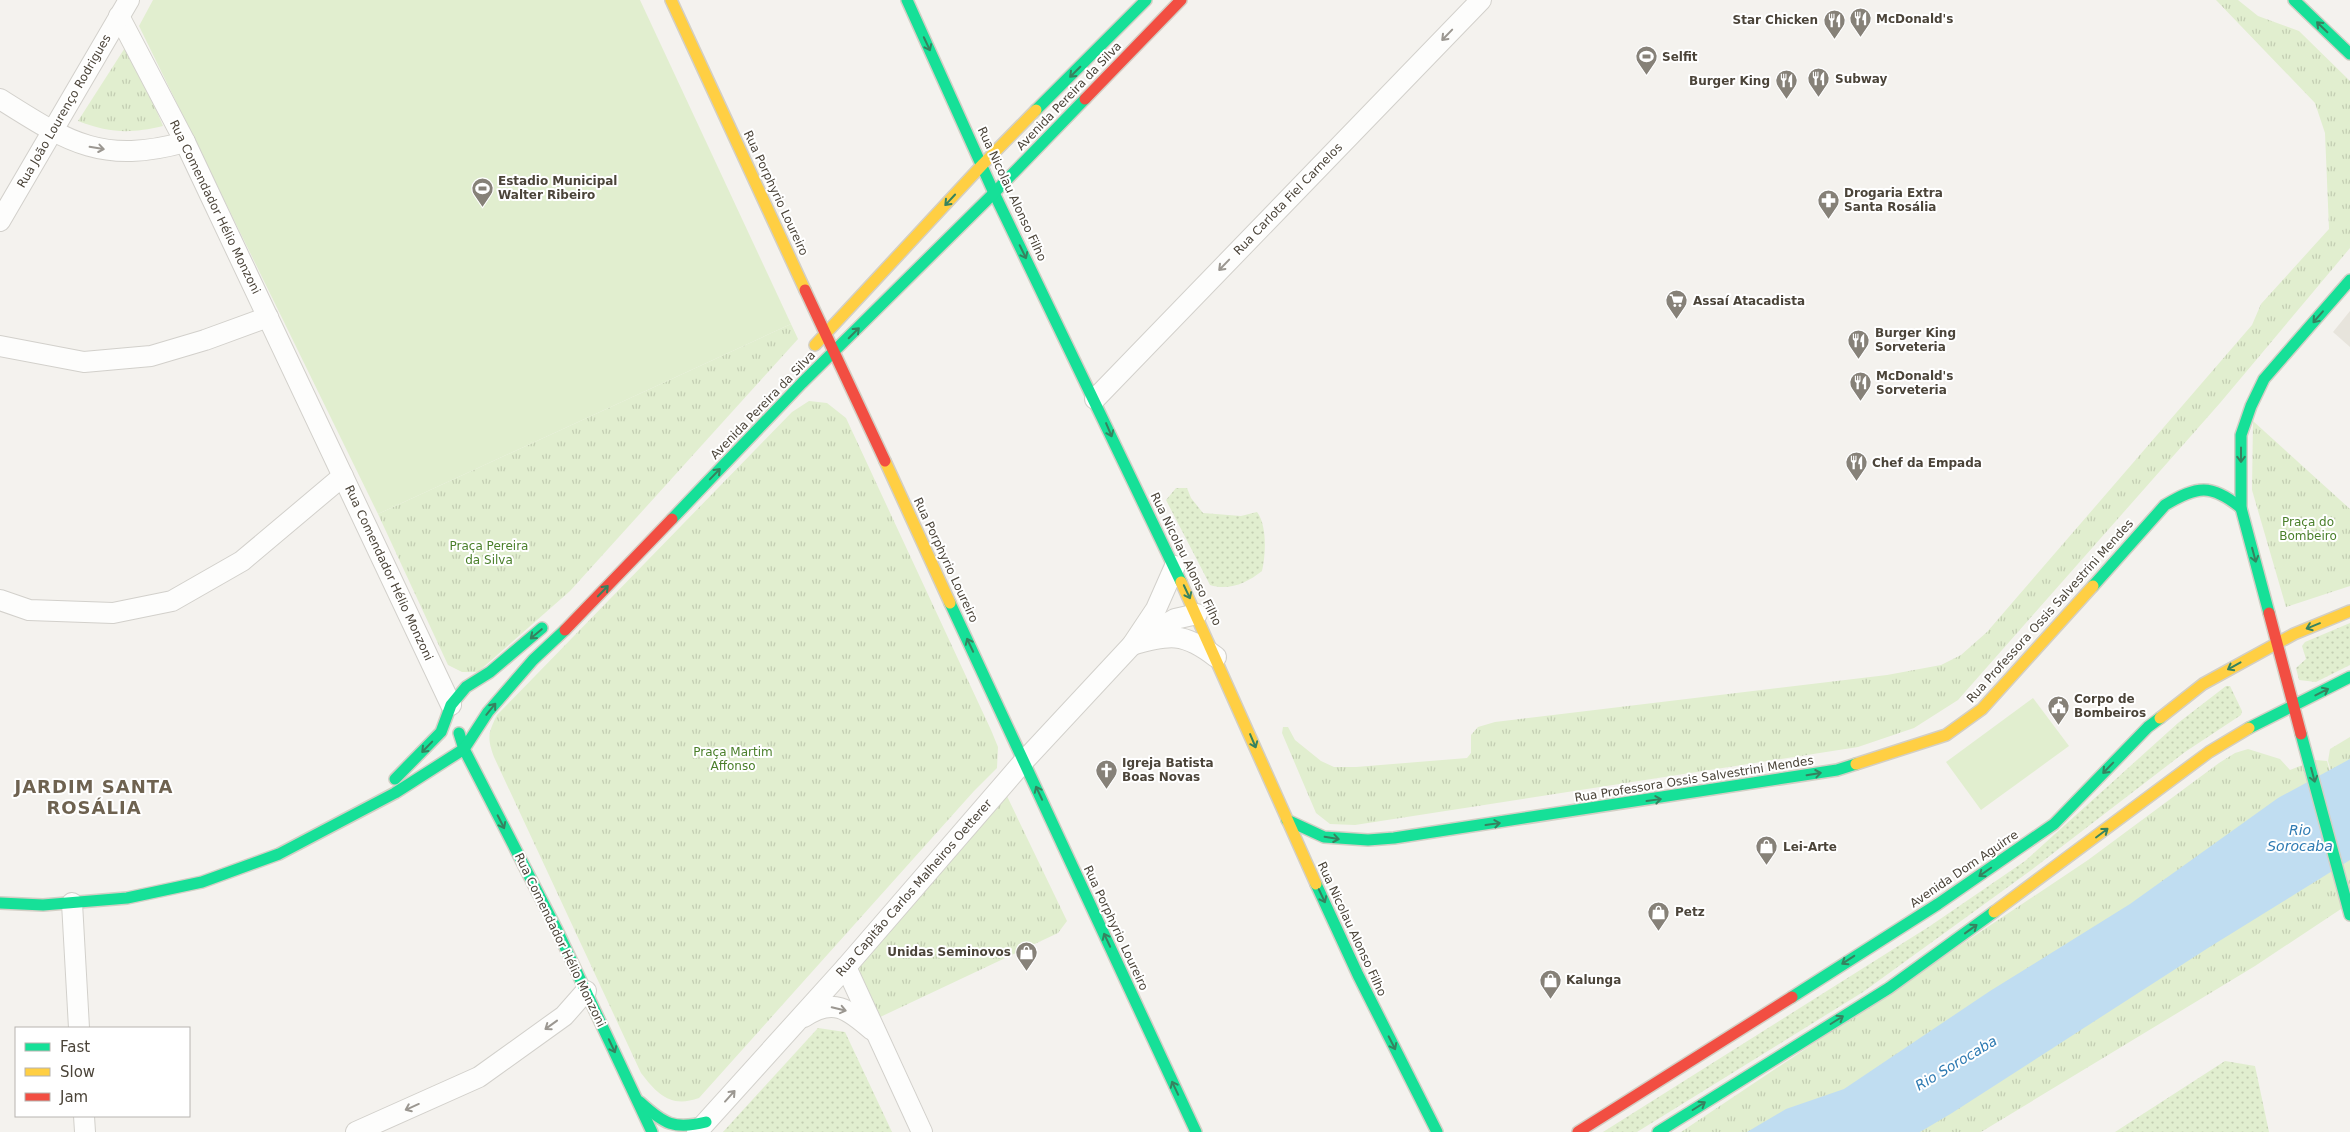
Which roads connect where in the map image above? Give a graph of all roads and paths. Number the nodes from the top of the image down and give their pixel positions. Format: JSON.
{"nodes":[{"id":1,"x":671,"y":0,"type":"edge"},
{"id":2,"x":907,"y":0,"type":"edge"},
{"id":3,"x":1146,"y":0,"type":"edge"},
{"id":4,"x":1181,"y":0,"type":"edge"},
{"id":5,"x":1480,"y":0,"type":"edge"},
{"id":6,"x":2294,"y":0,"type":"edge"},
{"id":7,"x":124,"y":8,"type":"edge"},
{"id":8,"x":2350,"y":54,"type":"edge"},
{"id":9,"x":0,"y":99,"type":"edge"},
{"id":10,"x":52,"y":132,"type":"junction"},
{"id":11,"x":185,"y":142,"type":"junction"},
{"id":12,"x":983,"y":164,"type":"junction"},
{"id":13,"x":994,"y":193,"type":"junction"},
{"id":14,"x":0,"y":221,"type":"edge"},
{"id":15,"x":964,"y":222,"type":"junction"},
{"id":16,"x":981,"y":222,"type":"dead end"},
{"id":17,"x":997,"y":224,"type":"dead end"},
{"id":18,"x":1014,"y":232,"type":"junction"},
{"id":19,"x":2350,"y":280,"type":"edge"},
{"id":20,"x":268,"y":317,"type":"junction"},
{"id":21,"x":826,"y":334,"type":"junction"},
{"id":22,"x":0,"y":346,"type":"edge"},
{"id":23,"x":809,"y":351,"type":"dead end"},
{"id":24,"x":835,"y":352,"type":"junction"},
{"id":25,"x":1095,"y":398,"type":"junction"},
{"id":26,"x":343,"y":476,"type":"junction"},
{"id":27,"x":2241,"y":508,"type":"junction"},
{"id":28,"x":1175,"y":566,"type":"junction"},
{"id":29,"x":0,"y":600,"type":"edge"},
{"id":30,"x":2350,"y":611,"type":"edge"},
{"id":31,"x":1197,"y":614,"type":"junction"},
{"id":32,"x":550,"y":621,"type":"dead end"},
{"id":33,"x":2276,"y":642,"type":"junction"},
{"id":34,"x":1132,"y":645,"type":"junction"},
{"id":35,"x":1218,"y":658,"type":"junction"},
{"id":36,"x":2350,"y":677,"type":"edge"},
{"id":37,"x":451,"y":705,"type":"junction"},
{"id":38,"x":2294,"y":706,"type":"junction"},
{"id":39,"x":464,"y":749,"type":"junction"},
{"id":40,"x":1024,"y":761,"type":"junction"},
{"id":41,"x":426,"y":772,"type":"junction"},
{"id":42,"x":479,"y":778,"type":"junction"},
{"id":43,"x":357,"y":814,"type":"junction"},
{"id":44,"x":1287,"y":820,"type":"junction"},
{"id":45,"x":0,"y":902,"type":"edge"},
{"id":46,"x":72,"y":903,"type":"junction"},
{"id":47,"x":2350,"y":915,"type":"edge"},
{"id":48,"x":846,"y":966,"type":"junction"},
{"id":49,"x":586,"y":991,"type":"junction"},
{"id":50,"x":796,"y":1022,"type":"junction"},
{"id":51,"x":79,"y":1027,"type":"edge"},
{"id":52,"x":878,"y":1035,"type":"junction"},
{"id":53,"x":637,"y":1100,"type":"junction"},
{"id":54,"x":84,"y":1117,"type":"edge"},
{"id":55,"x":702,"y":1127,"type":"edge"},
{"id":56,"x":85,"y":1132,"type":"edge"},
{"id":57,"x":356,"y":1132,"type":"edge"},
{"id":58,"x":652,"y":1132,"type":"edge"},
{"id":59,"x":922,"y":1132,"type":"edge"},
{"id":60,"x":1196,"y":1132,"type":"edge"},
{"id":61,"x":1437,"y":1132,"type":"edge"},
{"id":62,"x":1578,"y":1132,"type":"edge"},
{"id":63,"x":1658,"y":1132,"type":"edge"}],
"edges":[{"from":1,"to":21,"type":"main road","name":"Rua Porphyrio Loureiro"},
{"from":2,"to":12,"type":"main road","name":"Rua Nicolau Alonso Filho","one_way":true},
{"from":3,"to":12,"type":"main road","name":"Avenida Pereira da Silva","one_way":true},
{"from":4,"to":13,"type":"main road","name":"Avenida Pereira da Silva"},
{"from":5,"to":25,"type":"street","name":"Rua Carlota Fiel Carnelos","one_way":true},
{"from":8,"to":6,"type":"main road","one_way":true},
{"from":7,"to":10,"type":"street","name":"Rua João Lourenço Rodrigues"},
{"from":7,"to":11,"type":"street","name":"Rua Comendador Hélio Monzoni"},
{"from":9,"to":10,"type":"street"},
{"from":10,"to":11,"type":"street","one_way":true},
{"from":10,"to":14,"type":"street","name":"Rua João Lourenço Rodrigues"},
{"from":11,"to":20,"type":"street","name":"Rua Comendador Hélio Monzoni"},
{"from":12,"to":13,"type":"main road","name":"Rua Nicolau Alonso Filho"},
{"from":12,"to":21,"type":"main road","name":"Avenida Pereira da Silva","one_way":true},
{"from":13,"to":15,"type":"main road","name":"Avenida Pereira da Silva"},
{"from":13,"to":18,"type":"main road","name":"Rua Nicolau Alonso Filho"},
{"from":15,"to":16,"type":"main road"},
{"from":24,"to":15,"type":"main road","name":"Avenida Pereira da Silva","one_way":true},
{"from":17,"to":18,"type":"main road"},
{"from":18,"to":25,"type":"main road","name":"Rua Nicolau Alonso Filho","one_way":true},
{"from":19,"to":27,"type":"main road","one_way":true},
{"from":20,"to":22,"type":"street"},
{"from":20,"to":26,"type":"street","name":"Rua Comendador Hélio Monzoni"},
{"from":21,"to":23,"type":"main road","name":"Avenida Pereira da Silva"},
{"from":21,"to":24,"type":"main road","name":"Rua Porphyrio Loureiro"},
{"from":39,"to":24,"type":"main road","name":"Avenida Pereira da Silva","one_way":true},
{"from":40,"to":24,"type":"main road","name":"Rua Porphyrio Loureiro","one_way":true},
{"from":25,"to":28,"type":"main road","name":"Rua Nicolau Alonso Filho","one_way":true},
{"from":26,"to":29,"type":"street"},
{"from":26,"to":37,"type":"street","name":"Rua Comendador Hélio Monzoni"},
{"from":27,"to":33,"type":"main road","one_way":true},
{"from":44,"to":27,"type":"main road","name":"Rua Professora Ossis Salvestrini Mendes","one_way":true},
{"from":28,"to":31,"type":"main road","name":"Rua Nicolau Alonso Filho","one_way":true},
{"from":28,"to":34,"type":"street","name":"Rua Capitão Carlos Malheiros Oetterer"},
{"from":30,"to":33,"type":"main road","name":"Avenida Dom Aguirre","one_way":true},
{"from":31,"to":34,"type":"street","name":"Rua Capitão Carlos Malheiros Oetterer"},
{"from":31,"to":35,"type":"main road","name":"Rua Nicolau Alonso Filho"},
{"from":32,"to":37,"type":"main road","name":"Avenida Pereira da Silva","one_way":true},
{"from":33,"to":38,"type":"main road"},
{"from":33,"to":62,"type":"main road","name":"Avenida Dom Aguirre","one_way":true},
{"from":34,"to":35,"type":"street","name":"Rua Capitão Carlos Malheiros Oetterer"},
{"from":34,"to":40,"type":"street","name":"Rua Capitão Carlos Malheiros Oetterer"},
{"from":35,"to":44,"type":"main road","name":"Rua Nicolau Alonso Filho","one_way":true},
{"from":38,"to":36,"type":"main road","one_way":true},
{"from":37,"to":39,"type":"main road","name":"Rua Comendador Hélio Monzoni"},
{"from":37,"to":43,"type":"main road","name":"Avenida Pereira da Silva","one_way":true},
{"from":38,"to":47,"type":"main road","one_way":true},
{"from":63,"to":38,"type":"main road","one_way":true},
{"from":39,"to":41,"type":"main road","name":"Avenida Pereira da Silva"},
{"from":39,"to":42,"type":"main road","name":"Rua Comendador Hélio Monzoni"},
{"from":40,"to":48,"type":"street","name":"Rua Capitão Carlos Malheiros Oetterer"},
{"from":60,"to":40,"type":"main road","name":"Rua Porphyrio Loureiro","one_way":true},
{"from":41,"to":42,"type":"main road"},
{"from":41,"to":43,"type":"main road","name":"Avenida Pereira da Silva"},
{"from":42,"to":49,"type":"main road","name":"Rua Comendador Hélio Monzoni","one_way":true},
{"from":43,"to":46,"type":"main road","name":"Avenida Pereira da Silva"},
{"from":44,"to":61,"type":"main road","name":"Rua Nicolau Alonso Filho","one_way":true},
{"from":45,"to":46,"type":"main road","name":"Avenida Pereira da Silva"},
{"from":46,"to":51,"type":"street"},
{"from":48,"to":50,"type":"street","name":"Rua Capitão Carlos Malheiros Oetterer"},
{"from":48,"to":52,"type":"street"},
{"from":49,"to":53,"type":"main road","name":"Rua Comendador Hélio Monzoni","one_way":true},
{"from":49,"to":57,"type":"street","one_way":true},
{"from":50,"to":52,"type":"street","one_way":true},
{"from":55,"to":50,"type":"street","name":"Rua Capitão Carlos Malheiros Oetterer","one_way":true},
{"from":52,"to":59,"type":"street"},
{"from":53,"to":55,"type":"main road"},
{"from":53,"to":58,"type":"main road","name":"Rua Comendador Hélio Monzoni"},
{"from":54,"to":56,"type":"street"}]}
